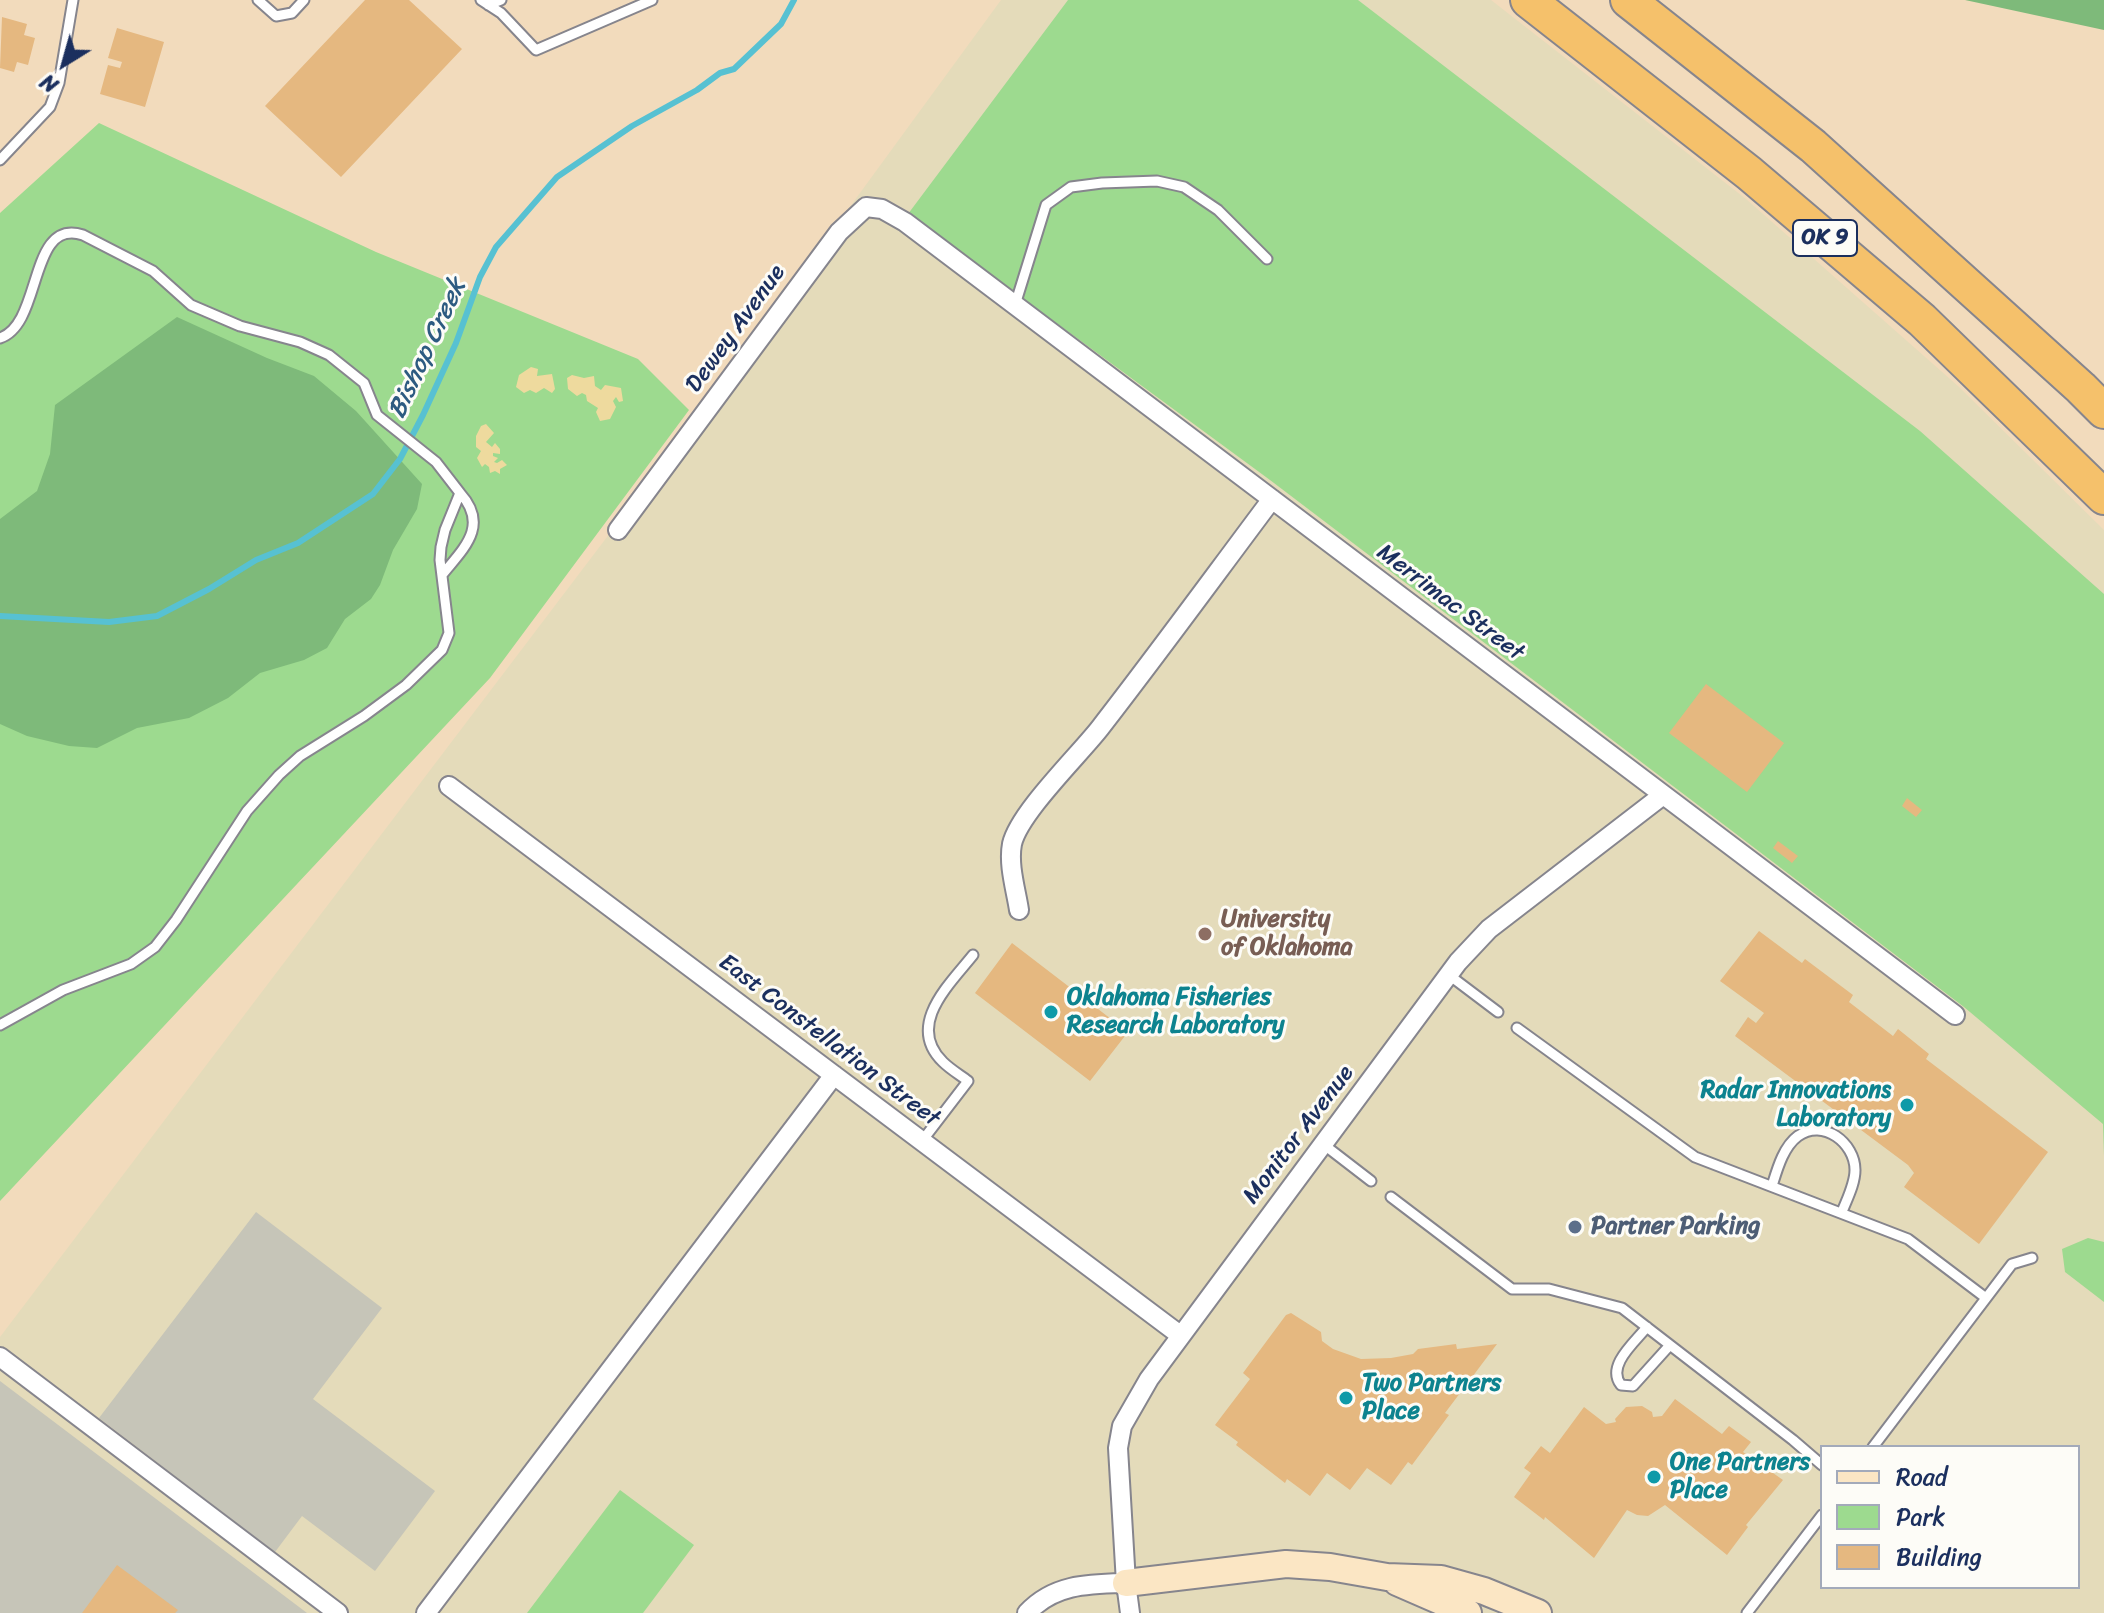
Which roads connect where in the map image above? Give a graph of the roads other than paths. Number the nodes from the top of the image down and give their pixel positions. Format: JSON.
{"nodes":[{"id":1,"x":73,"y":0,"type":"edge"},
{"id":2,"x":258,"y":0,"type":"edge"},
{"id":3,"x":304,"y":0,"type":"edge"},
{"id":4,"x":501,"y":0,"type":"edge"},
{"id":5,"x":652,"y":0,"type":"edge"},
{"id":6,"x":1528,"y":0,"type":"edge"},
{"id":7,"x":1628,"y":0,"type":"edge"},
{"id":8,"x":485,"y":2,"type":"edge"},
{"id":9,"x":0,"y":160,"type":"edge"},
{"id":10,"x":915,"y":231,"type":"joint"},
{"id":11,"x":1267,"y":259,"type":"dead end"},
{"id":12,"x":1015,"y":305,"type":"junction"},
{"id":13,"x":0,"y":338,"type":"edge"},
{"id":14,"x":2104,"y":411,"type":"edge"},
{"id":15,"x":460,"y":493,"type":"junction"},
{"id":16,"x":2104,"y":497,"type":"edge"},
{"id":17,"x":1272,"y":499,"type":"junction"},
{"id":18,"x":618,"y":530,"type":"dead end"},
{"id":19,"x":442,"y":575,"type":"junction"},
{"id":20,"x":449,"y":786,"type":"dead end"},
{"id":21,"x":1663,"y":795,"type":"junction"},
{"id":22,"x":1019,"y":910,"type":"dead end"},
{"id":23,"x":973,"y":955,"type":"dead end"},
{"id":24,"x":1449,"y":975,"type":"junction"},
{"id":25,"x":1498,"y":1012,"type":"dead end"},
{"id":26,"x":1955,"y":1015,"type":"dead end"},
{"id":27,"x":0,"y":1025,"type":"edge"},
{"id":28,"x":1517,"y":1028,"type":"dead end"},
{"id":29,"x":834,"y":1075,"type":"junction"},
{"id":30,"x":922,"y":1141,"type":"junction"},
{"id":31,"x":1323,"y":1144,"type":"junction"},
{"id":32,"x":1371,"y":1181,"type":"dead end"},
{"id":33,"x":1772,"y":1186,"type":"junction"},
{"id":34,"x":1391,"y":1197,"type":"dead end"},
{"id":35,"x":1842,"y":1212,"type":"junction"},
{"id":36,"x":2032,"y":1258,"type":"dead end"},
{"id":37,"x":1986,"y":1298,"type":"junction"},
{"id":38,"x":1647,"y":1327,"type":"junction"},
{"id":39,"x":1180,"y":1335,"type":"junction"},
{"id":40,"x":1670,"y":1345,"type":"junction"},
{"id":41,"x":0,"y":1357,"type":"edge"},
{"id":42,"x":1875,"y":1445,"type":"edge"},
{"id":43,"x":1820,"y":1463,"type":"edge"},
{"id":44,"x":1820,"y":1518,"type":"edge"},
{"id":45,"x":1387,"y":1577,"type":"junction"},
{"id":46,"x":1126,"y":1583,"type":"junction"},
{"id":47,"x":338,"y":1613,"type":"edge"},
{"id":48,"x":426,"y":1613,"type":"edge"},
{"id":49,"x":1027,"y":1613,"type":"edge"},
{"id":50,"x":1130,"y":1613,"type":"edge"},
{"id":51,"x":1468,"y":1613,"type":"edge"},
{"id":52,"x":1538,"y":1613,"type":"edge"},
{"id":53,"x":1747,"y":1613,"type":"edge"}],
"edges":[{"from":1,"to":9,"type":"lane"},
{"from":2,"to":3,"type":"lane"},
{"from":4,"to":8,"type":"lane"},
{"from":5,"to":8,"type":"lane"},
{"from":6,"to":16,"type":"highway","number":"OK 9"},
{"from":7,"to":14,"type":"highway","number":"OK 9"},
{"from":10,"to":12,"type":"street","name":"Merrimac Street"},
{"from":10,"to":18,"type":"street","name":"Dewey Avenue"},
{"from":11,"to":12,"type":"lane"},
{"from":12,"to":17,"type":"street","name":"Merrimac Street"},
{"from":13,"to":15,"type":"lane"},
{"from":15,"to":19,"type":"lane"},
{"from":15,"to":19,"type":"lane"},
{"from":17,"to":21,"type":"street","name":"Merrimac Street"},
{"from":17,"to":22,"type":"street"},
{"from":19,"to":27,"type":"lane"},
{"from":20,"to":29,"type":"street","name":"East Constellation Street"},
{"from":21,"to":24,"type":"street","name":"Monitor Avenue"},
{"from":21,"to":26,"type":"street","name":"Merrimac Street"},
{"from":23,"to":30,"type":"lane"},
{"from":24,"to":25,"type":"lane"},
{"from":24,"to":31,"type":"street","name":"Monitor Avenue"},
{"from":28,"to":33,"type":"lane"},
{"from":29,"to":30,"type":"street","name":"East Constellation Street"},
{"from":29,"to":48,"type":"street"},
{"from":30,"to":39,"type":"street","name":"East Constellation Street"},
{"from":31,"to":32,"type":"lane"},
{"from":31,"to":39,"type":"street","name":"Monitor Avenue"},
{"from":33,"to":35,"type":"lane"},
{"from":33,"to":35,"type":"lane"},
{"from":34,"to":38,"type":"lane"},
{"from":35,"to":37,"type":"lane"},
{"from":36,"to":37,"type":"lane"},
{"from":37,"to":42,"type":"lane"},
{"from":38,"to":40,"type":"lane"},
{"from":38,"to":40,"type":"lane"},
{"from":39,"to":46,"type":"street","name":"Monitor Avenue"},
{"from":40,"to":43,"type":"lane"},
{"from":41,"to":47,"type":"street"},
{"from":44,"to":53,"type":"lane"},
{"from":45,"to":46,"type":"street"},
{"from":45,"to":51,"type":"street"},
{"from":45,"to":52,"type":"street"},
{"from":46,"to":49,"type":"street"},
{"from":46,"to":50,"type":"street","name":"Monitor Avenue"}]}
